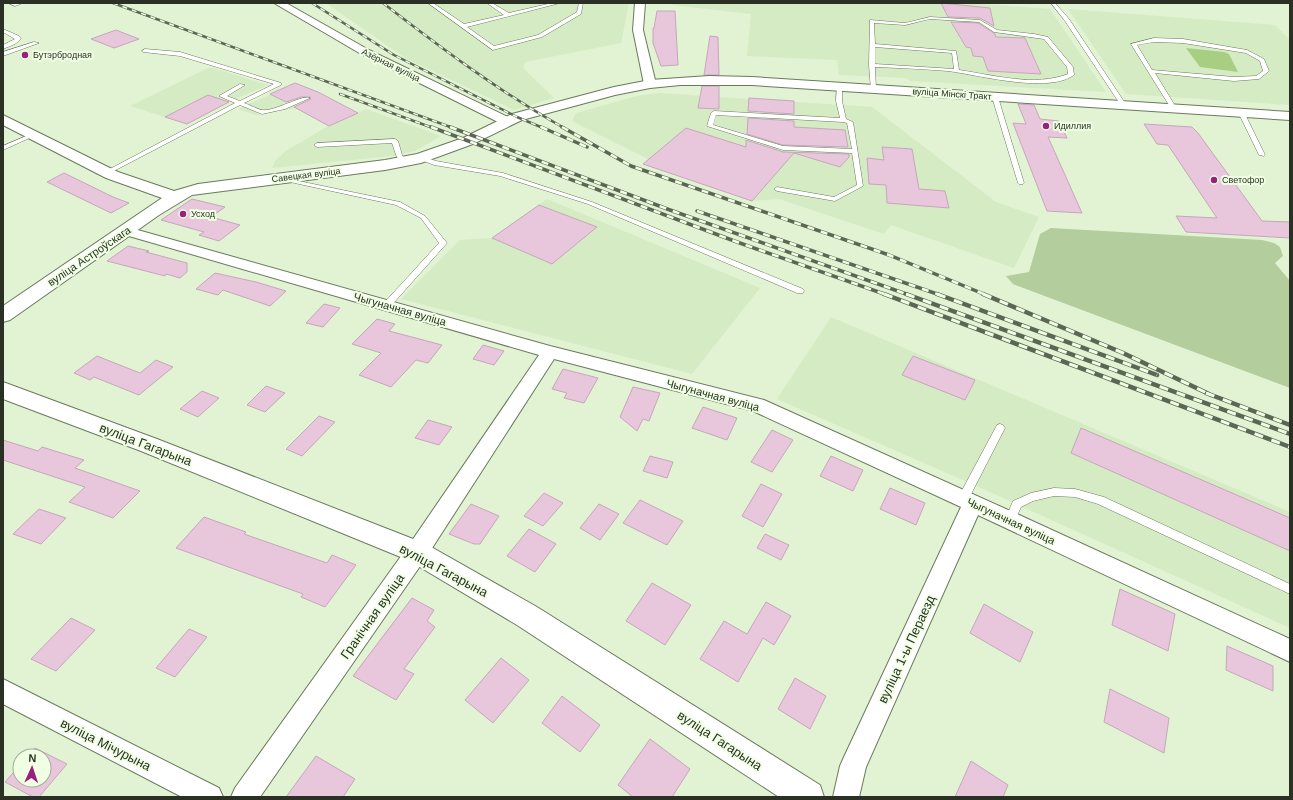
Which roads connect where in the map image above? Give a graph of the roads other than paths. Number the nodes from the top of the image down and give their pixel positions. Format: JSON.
{"nodes":[{"id":1,"x":10,"y":3,"type":"edge"},
{"id":2,"x":21,"y":3,"type":"edge"},
{"id":3,"x":279,"y":3,"type":"edge"},
{"id":4,"x":430,"y":3,"type":"edge"},
{"id":5,"x":488,"y":3,"type":"edge"},
{"id":6,"x":558,"y":3,"type":"edge"},
{"id":7,"x":581,"y":3,"type":"edge"},
{"id":8,"x":640,"y":3,"type":"edge"},
{"id":9,"x":1053,"y":3,"type":"edge"},
{"id":10,"x":508,"y":15,"type":"junction"},
{"id":11,"x":463,"y":26,"type":"junction"},
{"id":12,"x":3,"y":30,"type":"edge"},
{"id":13,"x":36,"y":43,"type":"dead end"},
{"id":14,"x":872,"y":45,"type":"junction"},
{"id":15,"x":3,"y":47,"type":"edge"},
{"id":16,"x":144,"y":52,"type":"dead end"},
{"id":17,"x":3,"y":54,"type":"edge"},
{"id":18,"x":872,"y":65,"type":"junction"},
{"id":19,"x":957,"y":71,"type":"junction"},
{"id":20,"x":1150,"y":72,"type":"junction"},
{"id":21,"x":650,"y":84,"type":"junction"},
{"id":22,"x":242,"y":85,"type":"dead end"},
{"id":23,"x":839,"y":87,"type":"junction"},
{"id":24,"x":873,"y":89,"type":"junction"},
{"id":25,"x":614,"y":91,"type":"joint"},
{"id":26,"x":995,"y":97,"type":"junction"},
{"id":27,"x":307,"y":98,"type":"dead end"},
{"id":28,"x":239,"y":103,"type":"junction"},
{"id":29,"x":1124,"y":106,"type":"junction"},
{"id":30,"x":1174,"y":109,"type":"junction"},
{"id":31,"x":1242,"y":114,"type":"junction"},
{"id":32,"x":1290,"y":116,"type":"edge"},
{"id":33,"x":3,"y":119,"type":"edge"},
{"id":34,"x":843,"y":120,"type":"junction"},
{"id":35,"x":506,"y":121,"type":"junction"},
{"id":36,"x":33,"y":134,"type":"junction"},
{"id":37,"x":318,"y":145,"type":"dead end"},
{"id":38,"x":3,"y":148,"type":"edge"},
{"id":39,"x":855,"y":151,"type":"junction"},
{"id":40,"x":1262,"y":155,"type":"dead end"},
{"id":41,"x":421,"y":158,"type":"junction"},
{"id":42,"x":404,"y":162,"type":"junction"},
{"id":43,"x":108,"y":172,"type":"junction"},
{"id":44,"x":288,"y":177,"type":"junction"},
{"id":45,"x":1020,"y":183,"type":"dead end"},
{"id":46,"x":777,"y":189,"type":"dead end"},
{"id":47,"x":175,"y":197,"type":"junction"},
{"id":48,"x":127,"y":231,"type":"junction"},
{"id":49,"x":800,"y":291,"type":"dead end"},
{"id":50,"x":387,"y":305,"type":"junction"},
{"id":51,"x":3,"y":315,"type":"edge"},
{"id":52,"x":550,"y":352,"type":"junction"},
{"id":53,"x":3,"y":390,"type":"edge"},
{"id":54,"x":1000,"y":428,"type":"dead end"},
{"id":55,"x":968,"y":501,"type":"junction"},
{"id":56,"x":1010,"y":520,"type":"junction"},
{"id":57,"x":417,"y":552,"type":"junction"},
{"id":58,"x":1290,"y":589,"type":"edge"},
{"id":59,"x":1290,"y":651,"type":"edge"},
{"id":60,"x":3,"y":691,"type":"edge"},
{"id":61,"x":210,"y":797,"type":"edge"},
{"id":62,"x":244,"y":797,"type":"edge"},
{"id":63,"x":808,"y":797,"type":"edge"},
{"id":64,"x":846,"y":797,"type":"edge"}],
"edges":[{"from":1,"to":2,"type":"lane"},
{"from":3,"to":35,"type":"street","name":"Азёрная вуліца"},
{"from":4,"to":11,"type":"lane"},
{"from":5,"to":10,"type":"lane"},
{"from":6,"to":10,"type":"lane"},
{"from":7,"to":11,"type":"lane"},
{"from":8,"to":21,"type":"street"},
{"from":9,"to":29,"type":"lane"},
{"from":10,"to":11,"type":"lane"},
{"from":12,"to":15,"type":"lane"},
{"from":13,"to":17,"type":"lane"},
{"from":14,"to":18,"type":"lane"},
{"from":14,"to":19,"type":"lane"},
{"from":14,"to":19,"type":"lane"},
{"from":16,"to":28,"type":"lane"},
{"from":18,"to":19,"type":"lane"},
{"from":18,"to":24,"type":"lane"},
{"from":20,"to":20,"type":"lane"},
{"from":20,"to":30,"type":"lane"},
{"from":21,"to":23,"type":"street","name":"вуліца Мінскі Тракт"},
{"from":21,"to":25,"type":"street","name":"вуліца Мінскі Тракт"},
{"from":22,"to":28,"type":"lane"},
{"from":23,"to":24,"type":"street","name":"вуліца Мінскі Тракт"},
{"from":23,"to":34,"type":"lane"},
{"from":24,"to":26,"type":"street","name":"вуліца Мінскі Тракт"},
{"from":25,"to":35,"type":"street","name":"Савецкая вуліца"},
{"from":26,"to":29,"type":"street","name":"вуліца Мінскі Тракт"},
{"from":26,"to":45,"type":"lane"},
{"from":27,"to":28,"type":"lane"},
{"from":28,"to":43,"type":"lane"},
{"from":29,"to":30,"type":"street","name":"вуліца Мінскі Тракт"},
{"from":30,"to":31,"type":"street","name":"вуліца Мінскі Тракт"},
{"from":31,"to":32,"type":"street","name":"вуліца Мінскі Тракт"},
{"from":31,"to":40,"type":"lane"},
{"from":33,"to":36,"type":"street"},
{"from":34,"to":39,"type":"lane"},
{"from":34,"to":39,"type":"lane"},
{"from":35,"to":41,"type":"street","name":"Савецкая вуліца"},
{"from":36,"to":38,"type":"lane"},
{"from":36,"to":43,"type":"street"},
{"from":37,"to":42,"type":"lane"},
{"from":39,"to":46,"type":"lane"},
{"from":41,"to":42,"type":"street","name":"Савецкая вуліца"},
{"from":41,"to":49,"type":"lane"},
{"from":42,"to":44,"type":"street","name":"Савецкая вуліца"},
{"from":43,"to":47,"type":"street"},
{"from":44,"to":47,"type":"street","name":"Савецкая вуліца"},
{"from":44,"to":50,"type":"lane"},
{"from":47,"to":48,"type":"street","name":"вуліца Астроўскага"},
{"from":48,"to":50,"type":"street","name":"Чыгуначная вуліца"},
{"from":48,"to":51,"type":"street","name":"вуліца Астроўскага"},
{"from":50,"to":52,"type":"street","name":"Чыгуначная вуліца"},
{"from":52,"to":55,"type":"street","name":"Чыгуначная вуліца"},
{"from":52,"to":57,"type":"street","name":"Гранічная вуліца"},
{"from":53,"to":57,"type":"street","name":"вуліца Гагарына"},
{"from":54,"to":55,"type":"lane"},
{"from":55,"to":56,"type":"street","name":"Чыгуначная вуліца"},
{"from":55,"to":64,"type":"street","name":"вуліца 1-ы Пераезд"},
{"from":56,"to":58,"type":"lane"},
{"from":56,"to":59,"type":"street","name":"Чыгуначная вуліца"},
{"from":57,"to":62,"type":"street","name":"Гранічная вуліца"},
{"from":57,"to":63,"type":"street","name":"вуліца Гагарына"},
{"from":60,"to":61,"type":"street","name":"вуліца Мічурына"}]}
